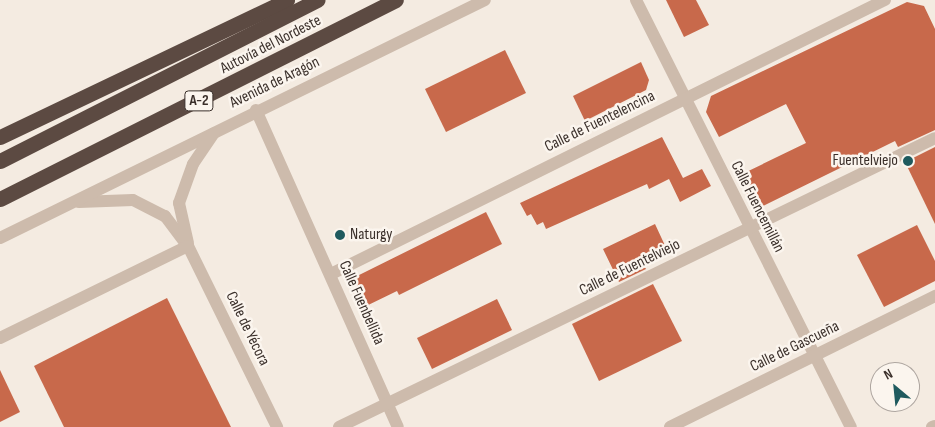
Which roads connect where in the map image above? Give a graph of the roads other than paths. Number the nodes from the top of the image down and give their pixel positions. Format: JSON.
{"nodes":[{"id":1,"x":287,"y":0,"type":"edge"},
{"id":2,"x":317,"y":0,"type":"edge"},
{"id":3,"x":396,"y":0,"type":"edge"},
{"id":4,"x":485,"y":0,"type":"edge"},
{"id":5,"x":636,"y":0,"type":"edge"},
{"id":6,"x":885,"y":0,"type":"edge"},
{"id":7,"x":197,"y":46,"type":"junction"},
{"id":8,"x":684,"y":99,"type":"junction"},
{"id":9,"x":256,"y":110,"type":"junction"},
{"id":10,"x":215,"y":131,"type":"junction"},
{"id":11,"x":0,"y":137,"type":"edge"},
{"id":12,"x":935,"y":138,"type":"edge"},
{"id":13,"x":0,"y":146,"type":"edge"},
{"id":14,"x":0,"y":161,"type":"edge"},
{"id":15,"x":0,"y":199,"type":"edge"},
{"id":16,"x":74,"y":202,"type":"junction"},
{"id":17,"x":750,"y":229,"type":"junction"},
{"id":18,"x":0,"y":238,"type":"edge"},
{"id":19,"x":188,"y":246,"type":"junction"},
{"id":20,"x":331,"y":274,"type":"junction"},
{"id":21,"x":935,"y":296,"type":"edge"},
{"id":22,"x":0,"y":338,"type":"edge"},
{"id":23,"x":815,"y":356,"type":"junction"},
{"id":24,"x":387,"y":403,"type":"junction"},
{"id":25,"x":277,"y":427,"type":"edge"},
{"id":26,"x":339,"y":427,"type":"edge"},
{"id":27,"x":398,"y":427,"type":"edge"},
{"id":28,"x":670,"y":427,"type":"edge"},
{"id":29,"x":851,"y":427,"type":"edge"}],
"edges":[{"from":1,"to":7,"type":"highway"},
{"from":2,"to":14,"type":"highway","name":"Autovía del Nordeste","number":"A-2"},
{"from":3,"to":15,"type":"highway","name":"Autovía del Nordeste","number":"A-2"},
{"from":4,"to":9,"type":"street","name":"Avenida de Aragón"},
{"from":5,"to":8,"type":"street","name":"Calle Fuencemillán"},
{"from":6,"to":8,"type":"street","name":"Calle de Fuentelencina"},
{"from":7,"to":11,"type":"highway"},
{"from":7,"to":13,"type":"highway"},
{"from":8,"to":17,"type":"street","name":"Calle Fuencemillán"},
{"from":8,"to":20,"type":"street","name":"Calle de Fuentelencina"},
{"from":9,"to":10,"type":"street","name":"Avenida de Aragón"},
{"from":9,"to":20,"type":"street","name":"Calle Fuenbellida"},
{"from":10,"to":16,"type":"street","name":"Avenida de Aragón"},
{"from":10,"to":19,"type":"street","name":"Calle de Yécora"},
{"from":12,"to":17,"type":"street","name":"Calle de Fuentelviejo"},
{"from":16,"to":18,"type":"street","name":"Avenida de Aragón"},
{"from":16,"to":19,"type":"street","name":"Calle de Yécora"},
{"from":17,"to":23,"type":"street","name":"Calle Fuencemillán"},
{"from":17,"to":24,"type":"street","name":"Calle de Fuentelviejo"},
{"from":19,"to":22,"type":"street"},
{"from":19,"to":25,"type":"street","name":"Calle de Yécora"},
{"from":20,"to":24,"type":"street","name":"Calle Fuenbellida"},
{"from":21,"to":23,"type":"street","name":"Calle de Gascueña"},
{"from":23,"to":28,"type":"street","name":"Calle de Gascueña"},
{"from":23,"to":29,"type":"street","name":"Calle Fuencemillán"},
{"from":24,"to":26,"type":"street","name":"Calle de Fuentelviejo"},
{"from":24,"to":27,"type":"street","name":"Calle Fuenbellida"}]}
